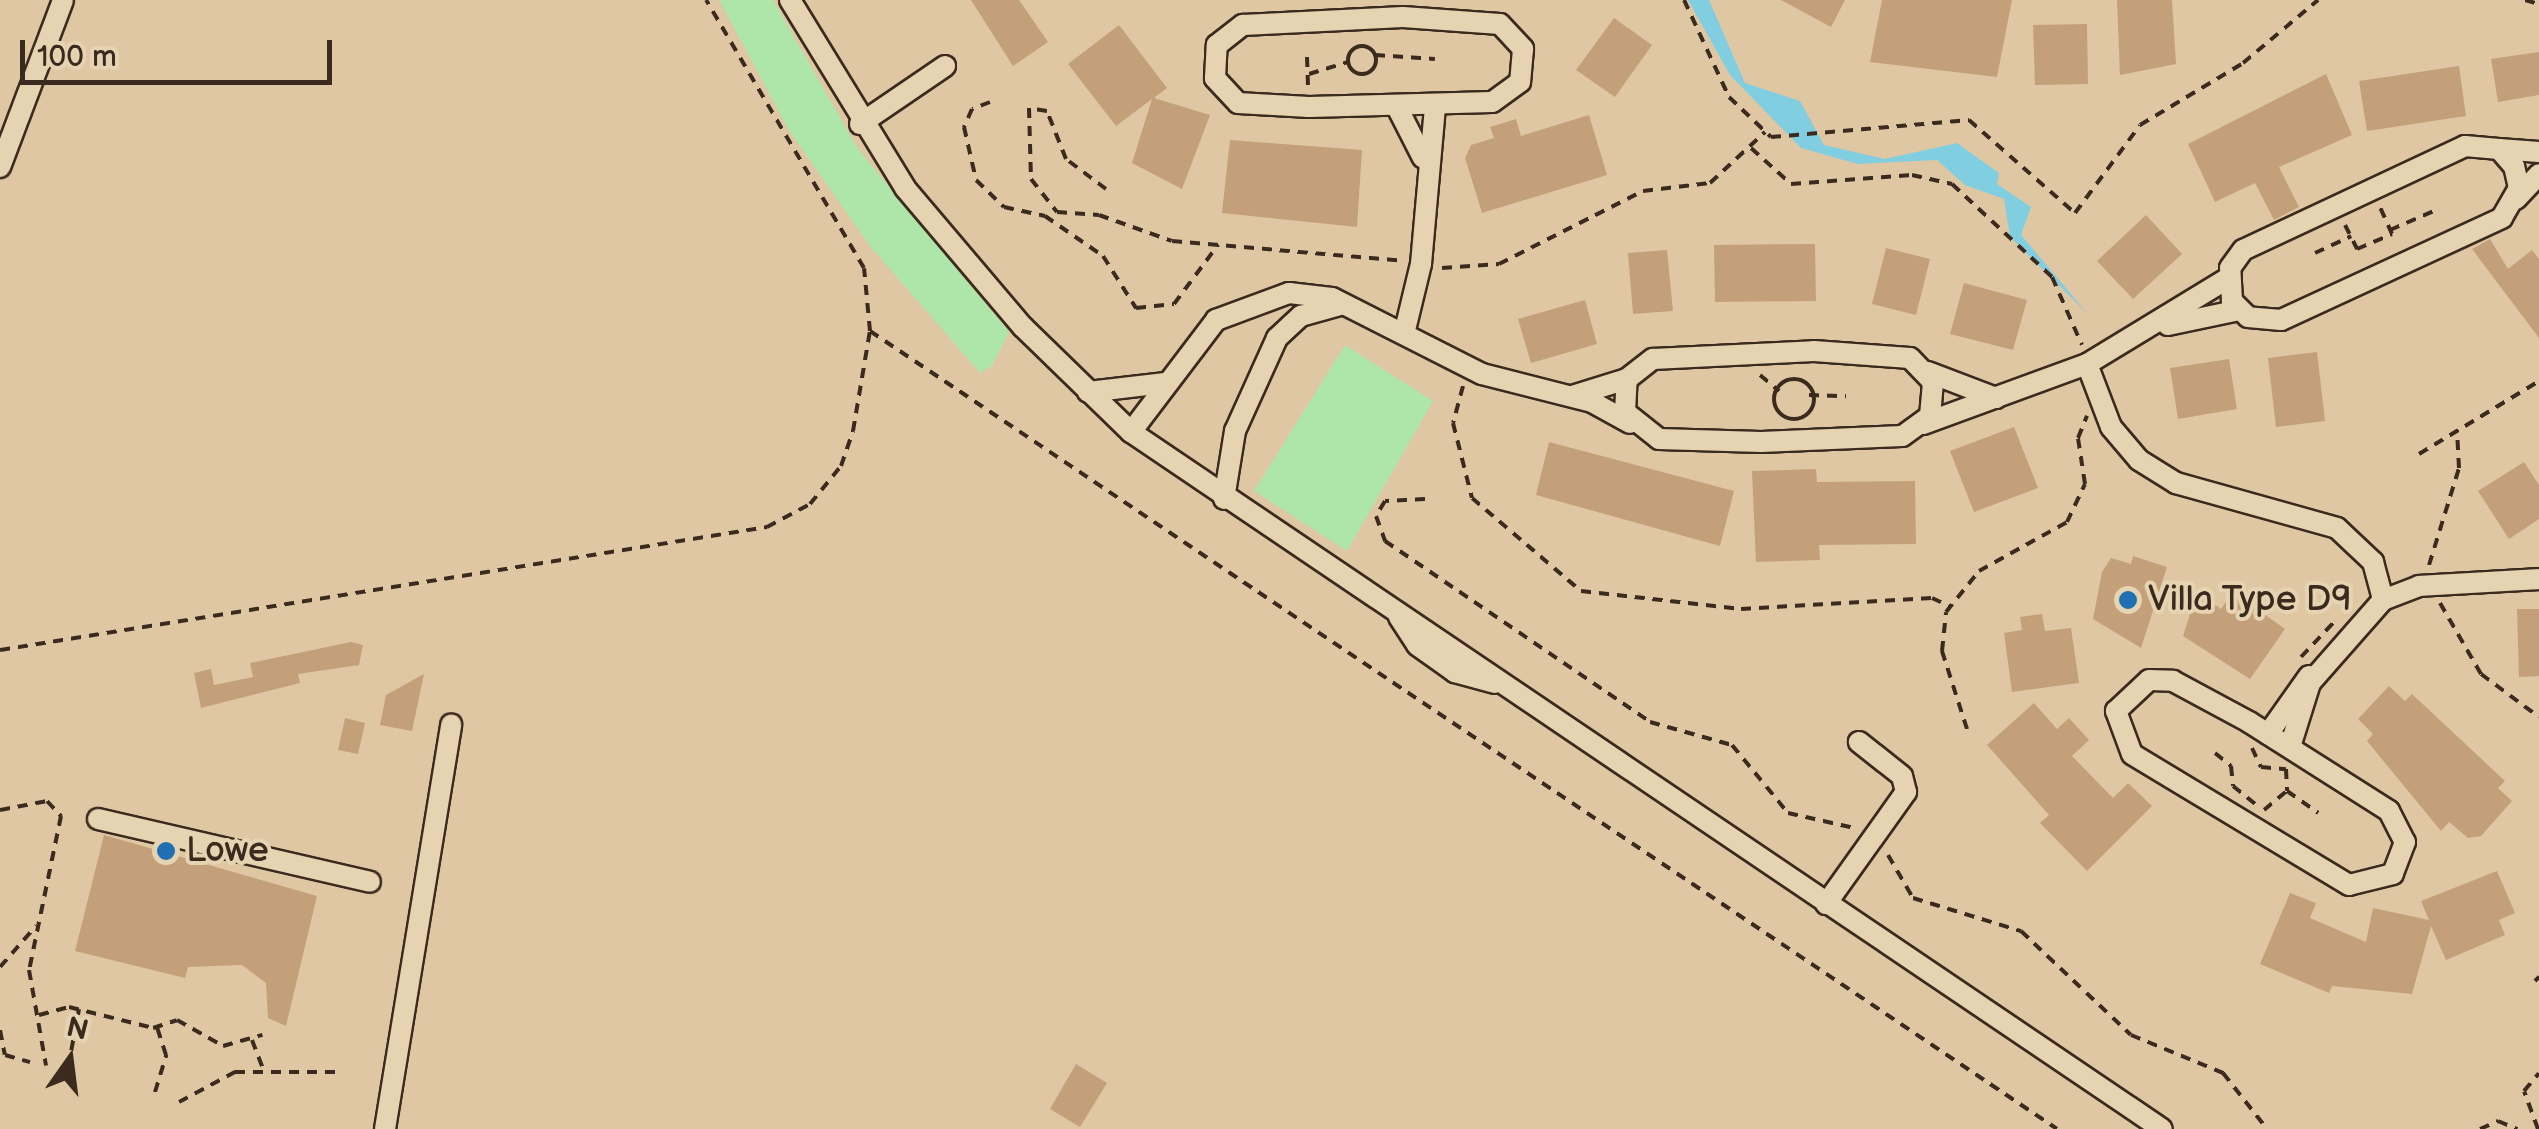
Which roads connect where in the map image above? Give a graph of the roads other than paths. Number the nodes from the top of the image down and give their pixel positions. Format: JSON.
{"nodes":[{"id":1,"x":63,"y":0,"type":"edge"},
{"id":2,"x":790,"y":0,"type":"edge"},
{"id":3,"x":945,"y":66,"type":"dead end"},
{"id":4,"x":1434,"y":106,"type":"junction"},
{"id":5,"x":1397,"y":107,"type":"junction"},
{"id":6,"x":860,"y":124,"type":"junction"},
{"id":7,"x":2499,"y":149,"type":"junction"},
{"id":8,"x":2539,"y":152,"type":"edge"},
{"id":9,"x":1424,"y":162,"type":"junction"},
{"id":10,"x":0,"y":167,"type":"edge"},
{"id":11,"x":2539,"y":174,"type":"edge"},
{"id":12,"x":2516,"y":199,"type":"junction"},
{"id":13,"x":2228,"y":279,"type":"junction"},
{"id":14,"x":1268,"y":296,"type":"junction"},
{"id":15,"x":1352,"y":306,"type":"junction"},
{"id":16,"x":2239,"y":310,"type":"junction"},
{"id":17,"x":1287,"y":326,"type":"junction"},
{"id":18,"x":1405,"y":330,"type":"junction"},
{"id":19,"x":2138,"y":334,"type":"junction"},
{"id":20,"x":2087,"y":364,"type":"junction"},
{"id":21,"x":1928,"y":372,"type":"junction"},
{"id":22,"x":1627,"y":380,"type":"junction"},
{"id":23,"x":1165,"y":382,"type":"junction"},
{"id":24,"x":1088,"y":392,"type":"junction"},
{"id":25,"x":1572,"y":396,"type":"junction"},
{"id":26,"x":1996,"y":398,"type":"junction"},
{"id":27,"x":1630,"y":423,"type":"junction"},
{"id":28,"x":1923,"y":424,"type":"junction"},
{"id":29,"x":1132,"y":432,"type":"junction"},
{"id":30,"x":1224,"y":499,"type":"junction"},
{"id":31,"x":2535,"y":577,"type":"edge"},
{"id":32,"x":2383,"y":600,"type":"junction"},
{"id":33,"x":2322,"y":666,"type":"junction"},
{"id":34,"x":451,"y":724,"type":"dead end"},
{"id":35,"x":2268,"y":734,"type":"junction"},
{"id":36,"x":1859,"y":742,"type":"dead end"},
{"id":37,"x":2290,"y":747,"type":"junction"},
{"id":38,"x":98,"y":820,"type":"dead end"},
{"id":39,"x":370,"y":882,"type":"dead end"},
{"id":40,"x":1826,"y":904,"type":"junction"},
{"id":41,"x":386,"y":1129,"type":"edge"},
{"id":42,"x":2162,"y":1129,"type":"edge"}],
"edges":[{"from":1,"to":10,"type":"street"},
{"from":2,"to":6,"type":"street"},
{"from":3,"to":6,"type":"street"},
{"from":4,"to":5,"type":"street"},
{"from":4,"to":5,"type":"street"},
{"from":4,"to":9,"type":"street"},
{"from":5,"to":9,"type":"street"},
{"from":6,"to":24,"type":"street"},
{"from":7,"to":8,"type":"street"},
{"from":7,"to":12,"type":"street"},
{"from":7,"to":13,"type":"street"},
{"from":9,"to":18,"type":"street"},
{"from":11,"to":12,"type":"street"},
{"from":12,"to":16,"type":"street"},
{"from":13,"to":16,"type":"street"},
{"from":13,"to":19,"type":"street"},
{"from":14,"to":15,"type":"street"},
{"from":14,"to":17,"type":"street"},
{"from":14,"to":23,"type":"street"},
{"from":15,"to":17,"type":"street"},
{"from":15,"to":18,"type":"street"},
{"from":16,"to":19,"type":"street"},
{"from":17,"to":30,"type":"street"},
{"from":18,"to":25,"type":"street"},
{"from":19,"to":20,"type":"street"},
{"from":20,"to":26,"type":"street"},
{"from":20,"to":32,"type":"street"},
{"from":21,"to":22,"type":"street"},
{"from":21,"to":26,"type":"street"},
{"from":21,"to":28,"type":"street"},
{"from":22,"to":25,"type":"street"},
{"from":22,"to":27,"type":"street"},
{"from":23,"to":24,"type":"street"},
{"from":23,"to":29,"type":"street"},
{"from":24,"to":29,"type":"street"},
{"from":25,"to":27,"type":"street"},
{"from":26,"to":28,"type":"street"},
{"from":27,"to":28,"type":"street"},
{"from":29,"to":30,"type":"street"},
{"from":30,"to":40,"type":"street"},
{"from":31,"to":32,"type":"street"},
{"from":32,"to":33,"type":"street"},
{"from":33,"to":35,"type":"street"},
{"from":33,"to":37,"type":"street"},
{"from":34,"to":41,"type":"street"},
{"from":35,"to":37,"type":"street"},
{"from":35,"to":37,"type":"street"},
{"from":36,"to":40,"type":"street"},
{"from":38,"to":39,"type":"street"},
{"from":40,"to":42,"type":"street"}]}
